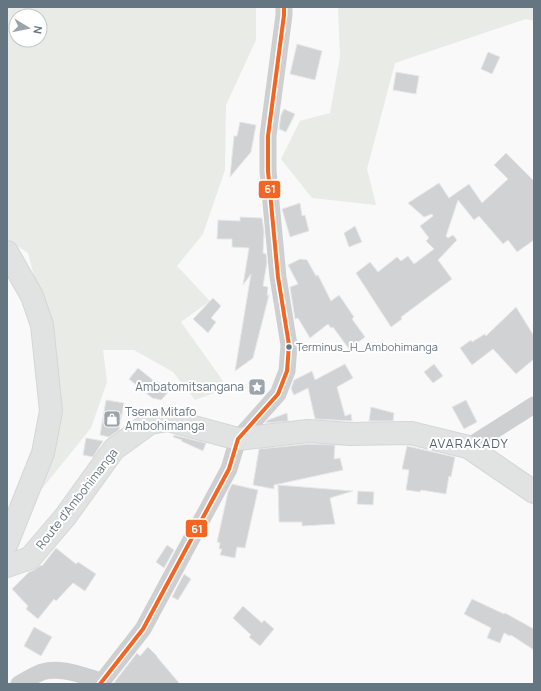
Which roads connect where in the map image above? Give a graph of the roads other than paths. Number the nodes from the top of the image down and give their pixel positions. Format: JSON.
{"nodes":[{"id":1,"x":284,"y":7,"type":"edge"},
{"id":2,"x":7,"y":252,"type":"edge"},
{"id":3,"x":534,"y":405,"type":"edge"},
{"id":4,"x":238,"y":439,"type":"junction"},
{"id":5,"x":468,"y":447,"type":"junction"},
{"id":6,"x":534,"y":492,"type":"edge"},
{"id":7,"x":7,"y":543,"type":"edge"},
{"id":8,"x":7,"y":566,"type":"edge"},
{"id":9,"x":101,"y":682,"type":"edge"},
{"id":10,"x":19,"y":684,"type":"edge"}],
"edges":[{"from":1,"to":4,"type":"street"},
{"from":2,"to":7,"type":"street"},
{"from":3,"to":5,"type":"street"},
{"from":4,"to":5,"type":"street"},
{"from":4,"to":8,"type":"street","name":"Route d'Ambohimanga"},
{"from":4,"to":9,"type":"street"},
{"from":5,"to":6,"type":"street"},
{"from":9,"to":10,"type":"street"}]}
